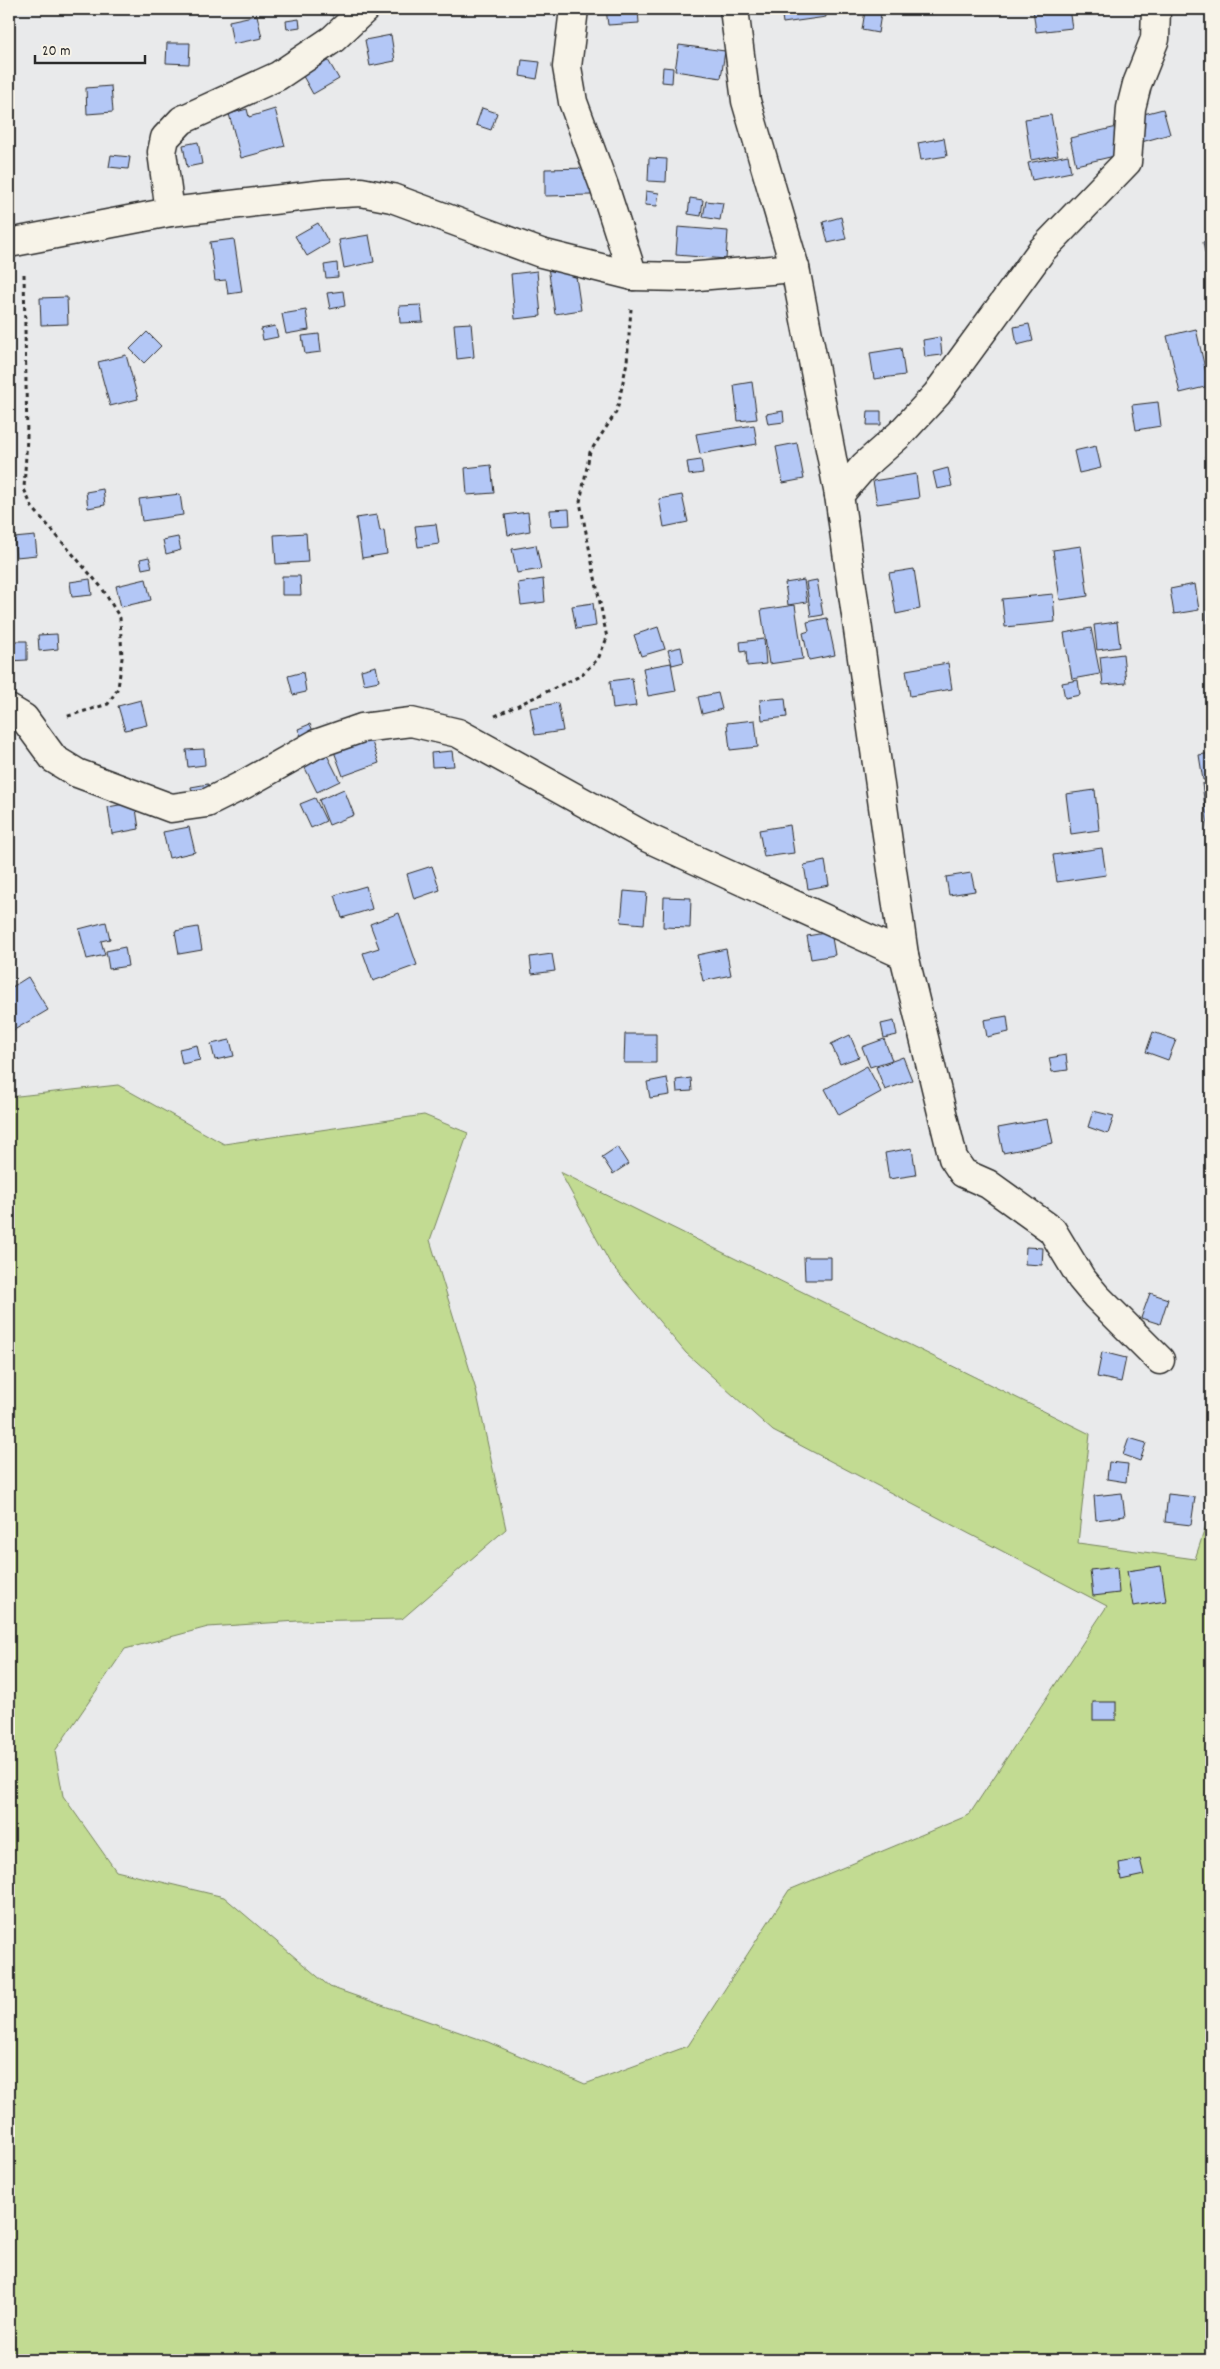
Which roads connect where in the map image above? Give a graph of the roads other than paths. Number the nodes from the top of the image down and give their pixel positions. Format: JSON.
{"nodes":[{"id":1,"x":365,"y":9,"type":"edge"},
{"id":2,"x":574,"y":9,"type":"edge"},
{"id":3,"x":734,"y":9,"type":"edge"},
{"id":4,"x":1156,"y":9,"type":"edge"},
{"id":5,"x":170,"y":212,"type":"junction"},
{"id":6,"x":16,"y":242,"type":"edge"},
{"id":7,"x":795,"y":268,"type":"junction"},
{"id":8,"x":633,"y":276,"type":"junction"},
{"id":9,"x":839,"y":495,"type":"junction"},
{"id":10,"x":20,"y":717,"type":"edge"},
{"id":11,"x":904,"y":955,"type":"junction"},
{"id":12,"x":1160,"y":1360,"type":"dead end"}],
"edges":[{"from":1,"to":5,"type":"street"},
{"from":2,"to":8,"type":"street"},
{"from":3,"to":7,"type":"street"},
{"from":4,"to":9,"type":"street"},
{"from":5,"to":6,"type":"street"},
{"from":5,"to":8,"type":"street"},
{"from":7,"to":8,"type":"street"},
{"from":7,"to":9,"type":"street"},
{"from":9,"to":11,"type":"street"},
{"from":10,"to":11,"type":"street"},
{"from":11,"to":12,"type":"street"}]}
